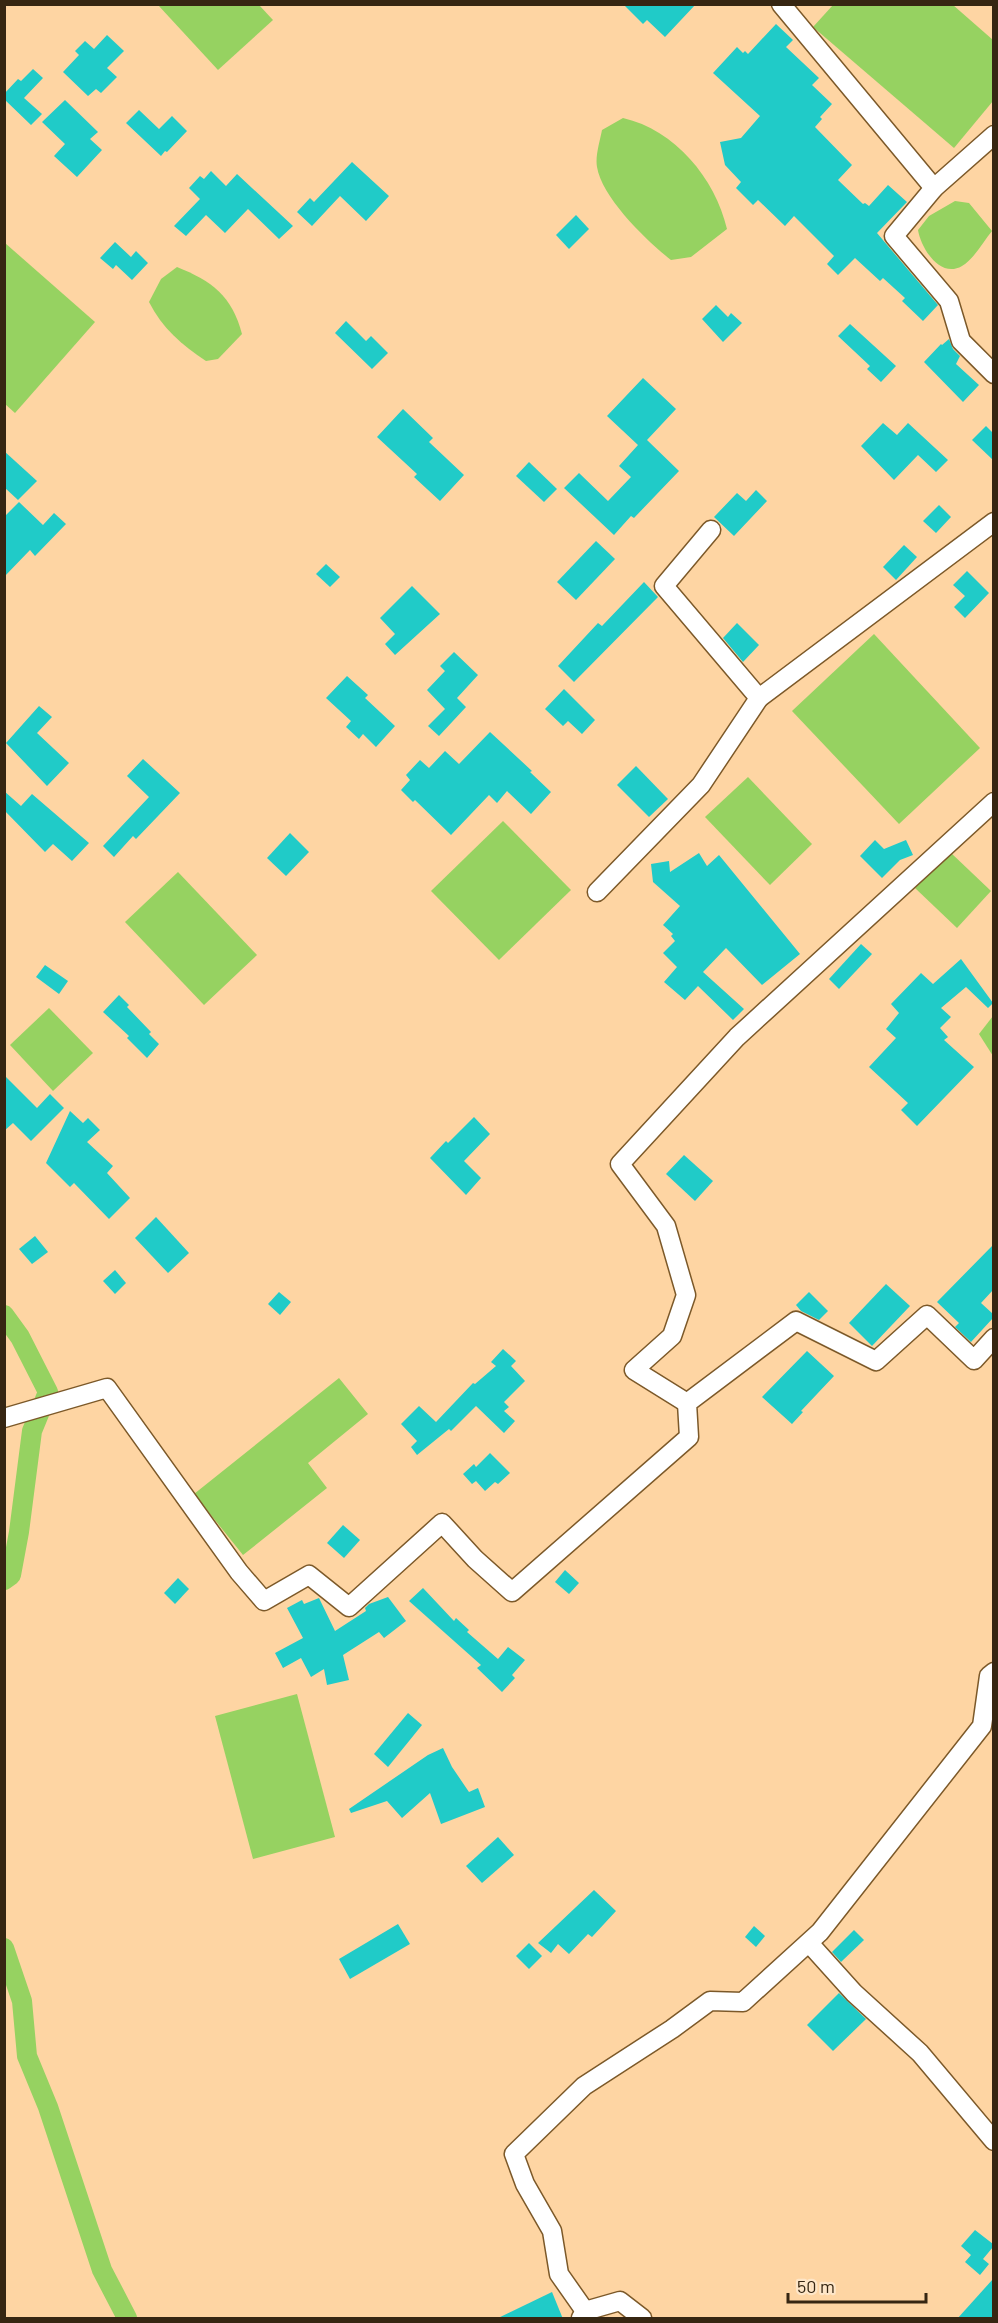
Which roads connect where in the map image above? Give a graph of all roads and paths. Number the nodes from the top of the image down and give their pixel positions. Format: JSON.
{"nodes":[{"id":1,"x":781,"y":4,"type":"edge"},
{"id":2,"x":993,"y":135,"type":"edge"},
{"id":3,"x":934,"y":188,"type":"junction"},
{"id":4,"x":993,"y":374,"type":"edge"},
{"id":5,"x":993,"y":522,"type":"edge"},
{"id":6,"x":711,"y":530,"type":"dead end"},
{"id":7,"x":759,"y":698,"type":"junction"},
{"id":8,"x":993,"y":802,"type":"edge"},
{"id":9,"x":597,"y":892,"type":"dead end"},
{"id":10,"x":993,"y":1338,"type":"edge"},
{"id":11,"x":687,"y":1403,"type":"junction"},
{"id":12,"x":4,"y":1418,"type":"edge"},
{"id":13,"x":993,"y":1672,"type":"edge"},
{"id":14,"x":809,"y":1943,"type":"junction"},
{"id":15,"x":993,"y":2141,"type":"edge"},
{"id":16,"x":583,"y":2315,"type":"edge"},
{"id":17,"x":642,"y":2319,"type":"edge"}],
"edges":[{"from":1,"to":3,"type":"street"},
{"from":2,"to":3,"type":"street"},
{"from":3,"to":4,"type":"street"},
{"from":5,"to":7,"type":"street"},
{"from":6,"to":7,"type":"street"},
{"from":7,"to":9,"type":"street"},
{"from":8,"to":11,"type":"street"},
{"from":10,"to":11,"type":"street"},
{"from":11,"to":12,"type":"street"},
{"from":13,"to":14,"type":"street"},
{"from":14,"to":15,"type":"street"},
{"from":14,"to":16,"type":"street"},
{"from":16,"to":17,"type":"street"}]}
